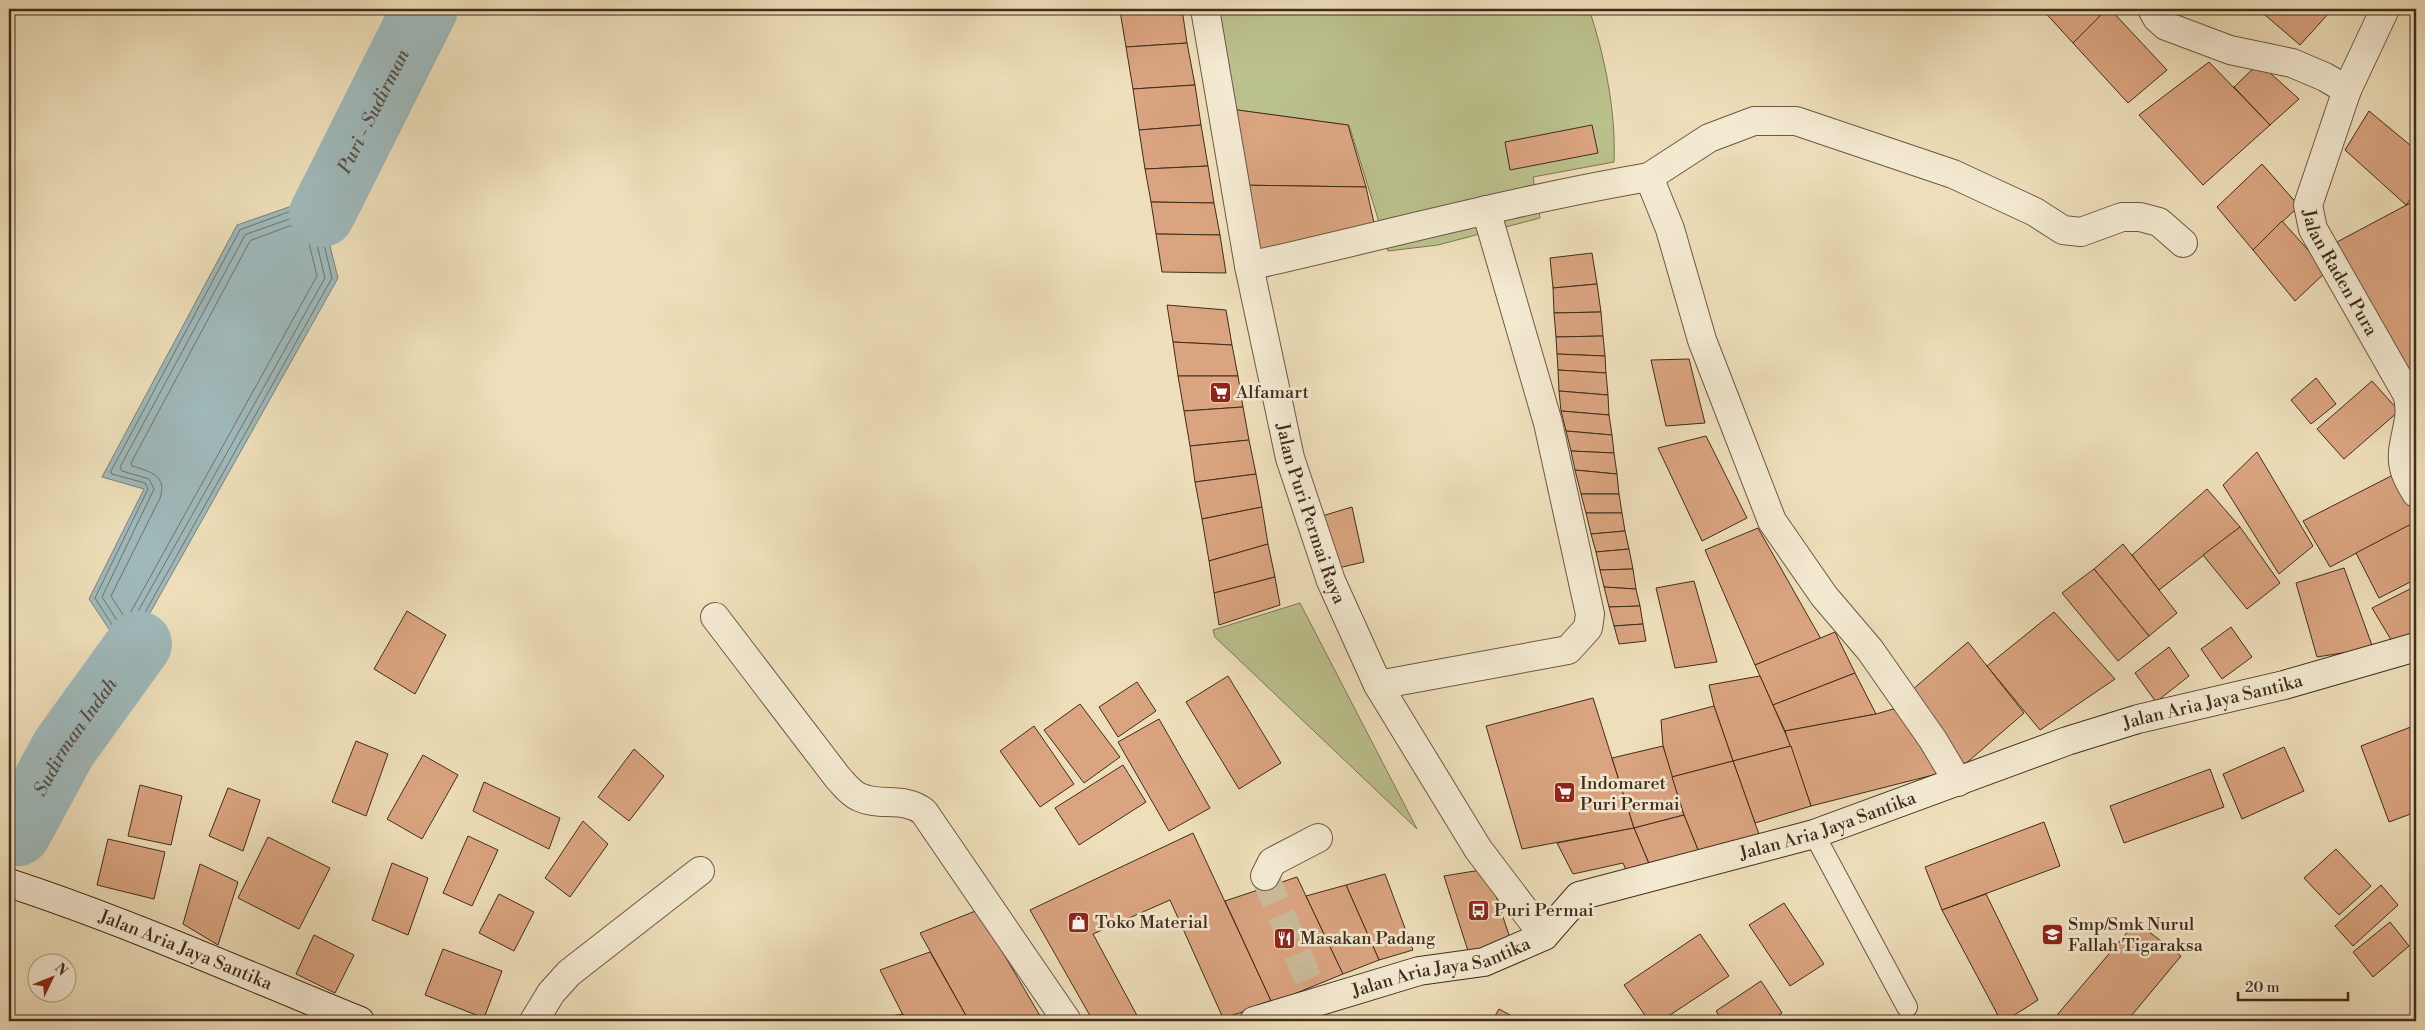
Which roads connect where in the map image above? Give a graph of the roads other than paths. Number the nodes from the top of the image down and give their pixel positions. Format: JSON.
{"nodes":[{"id":1,"x":1205,"y":9,"type":"edge"},
{"id":2,"x":2152,"y":9,"type":"edge"},
{"id":3,"x":2384,"y":9,"type":"edge"},
{"id":4,"x":2347,"y":90,"type":"junction"},
{"id":5,"x":1649,"y":177,"type":"junction"},
{"id":6,"x":1486,"y":210,"type":"junction"},
{"id":7,"x":2183,"y":243,"type":"dead end"},
{"id":8,"x":1249,"y":266,"type":"junction"},
{"id":9,"x":2412,"y":486,"type":"edge"},
{"id":10,"x":715,"y":617,"type":"dead end"},
{"id":11,"x":2416,"y":647,"type":"edge"},
{"id":12,"x":1378,"y":685,"type":"junction"},
{"id":13,"x":1958,"y":782,"type":"junction"},
{"id":14,"x":1814,"y":834,"type":"junction"},
{"id":15,"x":1318,"y":838,"type":"dead end"},
{"id":16,"x":700,"y":870,"type":"dead end"},
{"id":17,"x":1265,"y":876,"type":"dead end"},
{"id":18,"x":9,"y":883,"type":"edge"},
{"id":19,"x":1544,"y":936,"type":"junction"},
{"id":20,"x":1907,"y":1007,"type":"dead end"},
{"id":21,"x":360,"y":1021,"type":"edge"},
{"id":22,"x":534,"y":1021,"type":"edge"},
{"id":23,"x":1066,"y":1021,"type":"edge"},
{"id":24,"x":1254,"y":1021,"type":"edge"}],
"edges":[{"from":1,"to":8,"type":"street","name":"Jalan Puri Permai Raya"},
{"from":2,"to":4,"type":"street"},
{"from":3,"to":4,"type":"street","name":"Jalan Raden Pura"},
{"from":4,"to":9,"type":"street","name":"Jalan Raden Pura"},
{"from":5,"to":6,"type":"street"},
{"from":5,"to":7,"type":"street"},
{"from":5,"to":13,"type":"street"},
{"from":6,"to":8,"type":"street"},
{"from":6,"to":12,"type":"street"},
{"from":8,"to":12,"type":"street","name":"Jalan Puri Permai Raya"},
{"from":10,"to":23,"type":"street"},
{"from":11,"to":13,"type":"street","name":"Jalan Aria Jaya Santika"},
{"from":12,"to":19,"type":"street","name":"Jalan Puri Permai Raya"},
{"from":13,"to":14,"type":"street","name":"Jalan Aria Jaya Santika"},
{"from":14,"to":19,"type":"street","name":"Jalan Aria Jaya Santika"},
{"from":14,"to":20,"type":"lane"},
{"from":15,"to":17,"type":"street"},
{"from":16,"to":22,"type":"street"},
{"from":18,"to":21,"type":"street","name":"Jalan Aria Jaya Santika"},
{"from":19,"to":24,"type":"street","name":"Jalan Aria Jaya Santika"}]}
